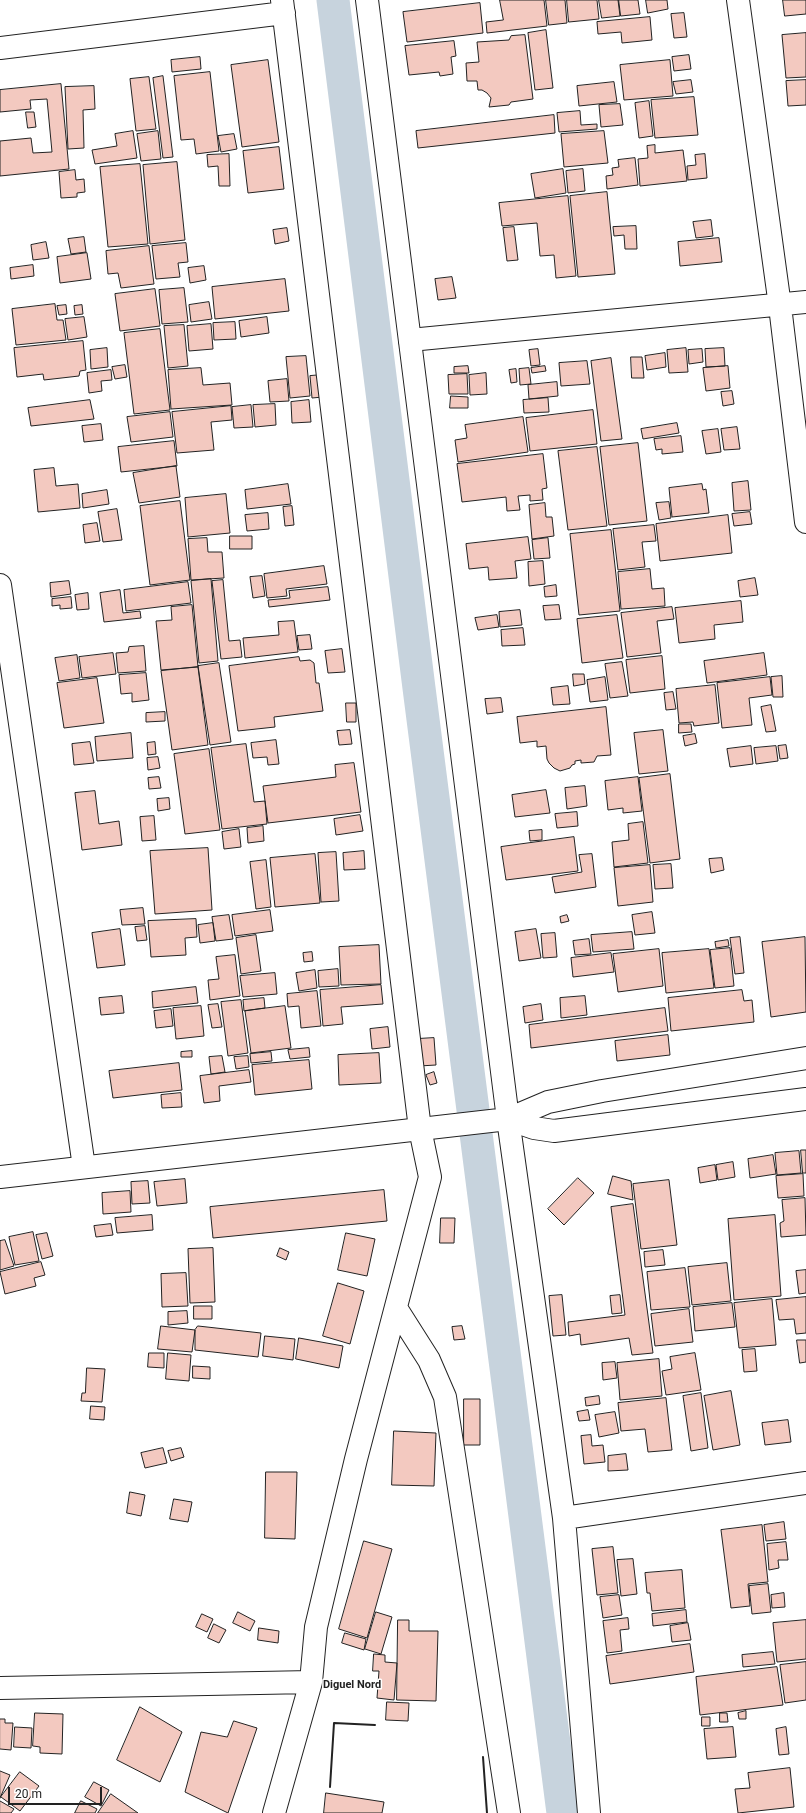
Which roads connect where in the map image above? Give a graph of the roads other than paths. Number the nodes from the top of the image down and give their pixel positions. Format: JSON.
{"nodes":[{"id":1,"x":367,"y":0,"type":"edge"},
{"id":2,"x":738,"y":0,"type":"edge"},
{"id":3,"x":283,"y":7,"type":"edge"},
{"id":4,"x":0,"y":48,"type":"edge"},
{"id":5,"x":806,"y":302,"type":"edge"},
{"id":6,"x":780,"y":306,"type":"junction"},
{"id":7,"x":410,"y":340,"type":"junction"},
{"id":8,"x":806,"y":522,"type":"edge"},
{"id":9,"x":0,"y":585,"type":"edge"},
{"id":10,"x":806,"y":1058,"type":"edge"},
{"id":11,"x":806,"y":1099,"type":"edge"},
{"id":12,"x":499,"y":1120,"type":"junction"},
{"id":13,"x":420,"y":1129,"type":"junction"},
{"id":14,"x":84,"y":1167,"type":"junction"},
{"id":15,"x":0,"y":1178,"type":"edge"},
{"id":16,"x":396,"y":1308,"type":"junction"},
{"id":17,"x":806,"y":1483,"type":"edge"},
{"id":18,"x":564,"y":1518,"type":"junction"},
{"id":19,"x":311,"y":1682,"type":"junction"},
{"id":20,"x":0,"y":1688,"type":"edge"},
{"id":21,"x":274,"y":1813,"type":"edge"},
{"id":22,"x":509,"y":1813,"type":"edge"},
{"id":23,"x":589,"y":1813,"type":"edge"}],
"edges":[{"from":1,"to":7,"type":"street"},
{"from":2,"to":6,"type":"street"},
{"from":3,"to":4,"type":"street"},
{"from":3,"to":13,"type":"street"},
{"from":5,"to":6,"type":"street"},
{"from":6,"to":7,"type":"street"},
{"from":6,"to":8,"type":"street"},
{"from":7,"to":12,"type":"street"},
{"from":9,"to":14,"type":"street"},
{"from":10,"to":12,"type":"street"},
{"from":11,"to":12,"type":"street"},
{"from":12,"to":13,"type":"street"},
{"from":12,"to":18,"type":"street"},
{"from":13,"to":14,"type":"street"},
{"from":13,"to":16,"type":"street"},
{"from":14,"to":15,"type":"street"},
{"from":16,"to":19,"type":"street"},
{"from":16,"to":22,"type":"street"},
{"from":17,"to":18,"type":"street"},
{"from":18,"to":23,"type":"street"},
{"from":19,"to":20,"type":"street"},
{"from":19,"to":21,"type":"street"}]}
